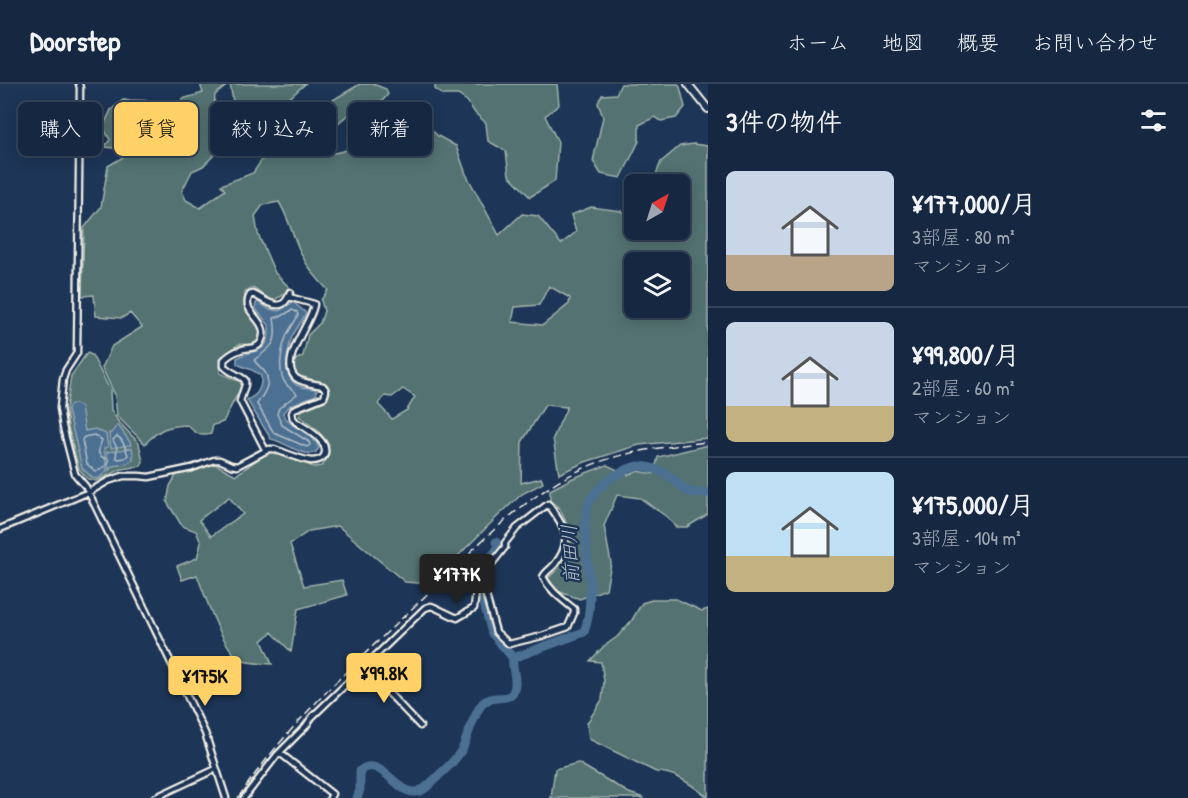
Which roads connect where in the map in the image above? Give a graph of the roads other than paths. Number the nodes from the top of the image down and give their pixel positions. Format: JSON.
{"nodes":[{"id":1,"x":79,"y":84,"type":"edge"},
{"id":2,"x":688,"y":84,"type":"edge"},
{"id":3,"x":708,"y":109,"type":"edge"},
{"id":4,"x":266,"y":451,"type":"junction"},
{"id":5,"x":89,"y":492,"type":"junction"},
{"id":6,"x":0,"y":529,"type":"edge"},
{"id":7,"x":480,"y":586,"type":"junction"},
{"id":8,"x":364,"y":667,"type":"junction"},
{"id":9,"x":420,"y":726,"type":"dead end"},
{"id":10,"x":280,"y":753,"type":"junction"},
{"id":11,"x":216,"y":769,"type":"junction"},
{"id":12,"x":154,"y":798,"type":"edge"},
{"id":13,"x":226,"y":798,"type":"edge"},
{"id":14,"x":244,"y":798,"type":"edge"},
{"id":15,"x":330,"y":798,"type":"edge"}],
"edges":[{"from":1,"to":5,"type":"street"},
{"from":2,"to":3,"type":"street"},
{"from":4,"to":4,"type":"street"},
{"from":4,"to":5,"type":"street"},
{"from":5,"to":6,"type":"street"},
{"from":5,"to":11,"type":"street"},
{"from":7,"to":7,"type":"street"},
{"from":7,"to":8,"type":"street"},
{"from":8,"to":9,"type":"street"},
{"from":8,"to":10,"type":"street"},
{"from":10,"to":14,"type":"street"},
{"from":10,"to":15,"type":"street"},
{"from":11,"to":12,"type":"street"},
{"from":11,"to":13,"type":"street"}]}
